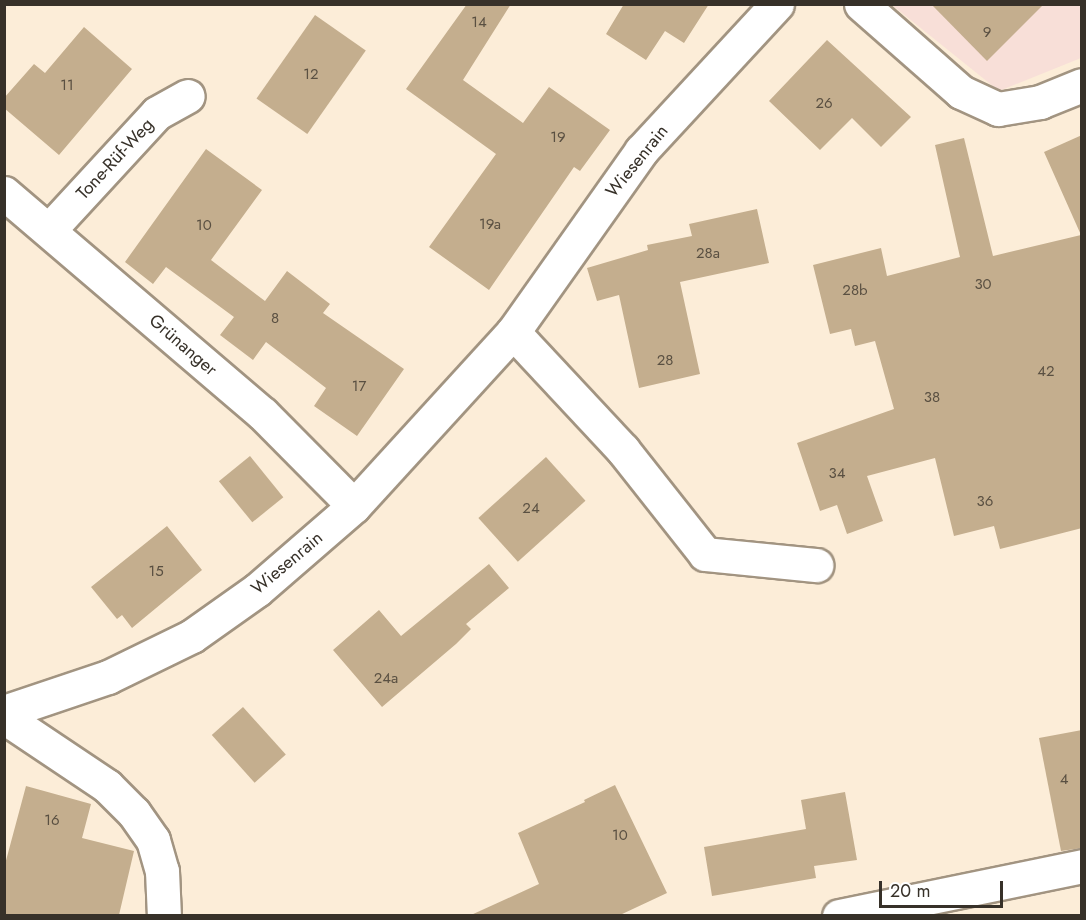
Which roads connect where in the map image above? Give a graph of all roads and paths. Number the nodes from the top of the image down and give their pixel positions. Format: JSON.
{"nodes":[{"id":1,"x":777,"y":4,"type":"edge"},
{"id":2,"x":861,"y":4,"type":"edge"},
{"id":3,"x":1082,"y":85,"type":"edge"},
{"id":4,"x":188,"y":96,"type":"dead end"},
{"id":5,"x":4,"y":193,"type":"edge"},
{"id":6,"x":49,"y":230,"type":"junction"},
{"id":7,"x":513,"y":332,"type":"junction"},
{"id":8,"x":354,"y":506,"type":"junction"},
{"id":9,"x":816,"y":565,"type":"dead end"},
{"id":10,"x":4,"y":714,"type":"edge"},
{"id":11,"x":1082,"y":866,"type":"edge"},
{"id":12,"x":164,"y":915,"type":"edge"},
{"id":13,"x":839,"y":915,"type":"edge"}],
"edges":[{"from":1,"to":7,"type":"street","name":"Wiesenrain"},
{"from":2,"to":3,"type":"street"},
{"from":4,"to":6,"type":"street","name":"Tone-Rüf-Weg"},
{"from":5,"to":6,"type":"street","name":"Grünanger"},
{"from":6,"to":8,"type":"street","name":"Grünanger"},
{"from":7,"to":8,"type":"street","name":"Wiesenrain"},
{"from":7,"to":9,"type":"street"},
{"from":8,"to":10,"type":"street","name":"Wiesenrain"},
{"from":10,"to":12,"type":"street","name":"Wiesenrain"},
{"from":11,"to":13,"type":"street"}]}
